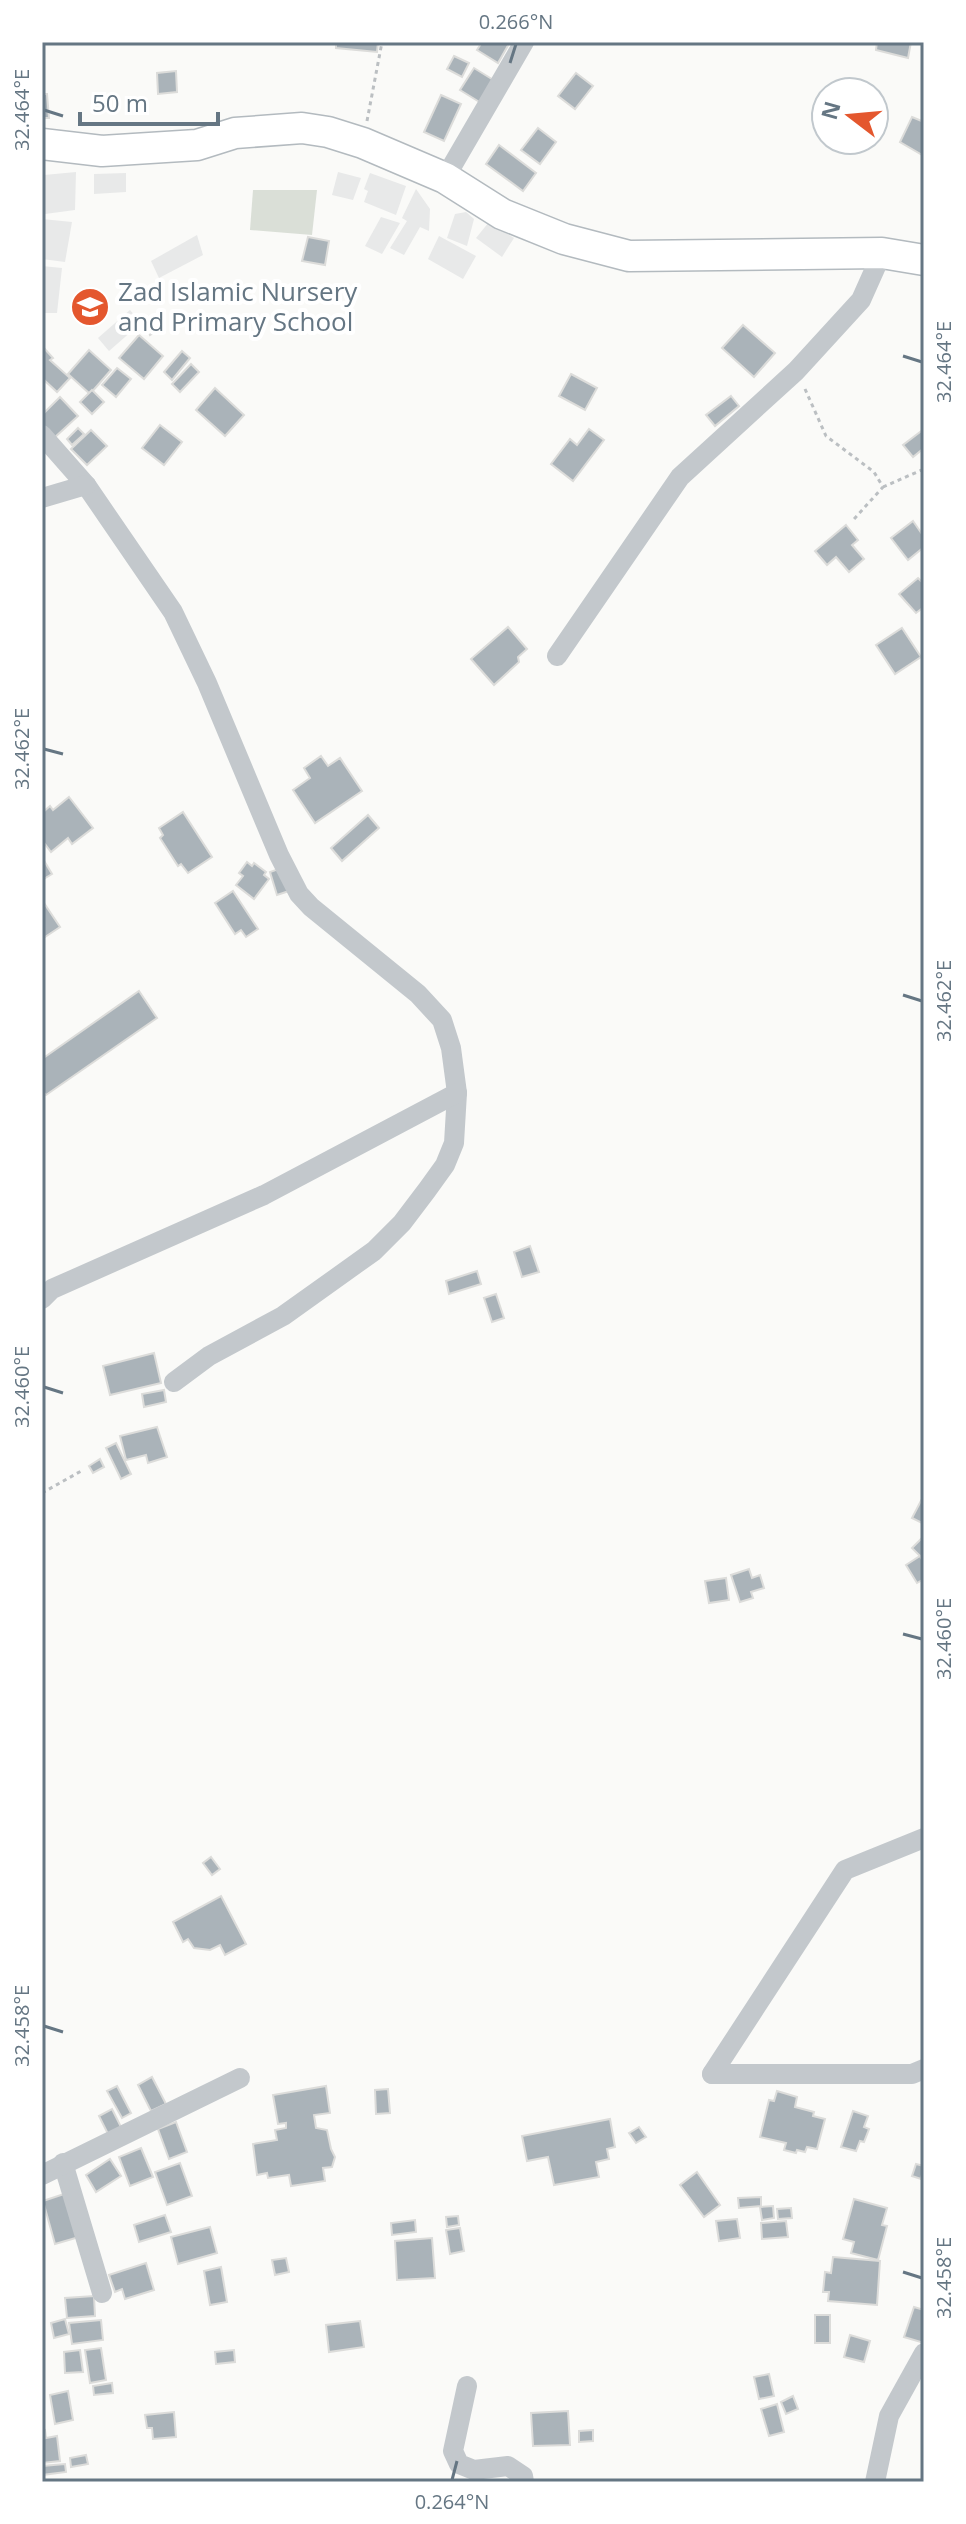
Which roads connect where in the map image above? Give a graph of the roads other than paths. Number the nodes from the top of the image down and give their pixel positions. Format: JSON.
{"nodes":[{"id":1,"x":524,"y":42,"type":"edge"},
{"id":2,"x":42,"y":144,"type":"edge"},
{"id":3,"x":445,"y":178,"type":"junction"},
{"id":4,"x":882,"y":253,"type":"junction"},
{"id":5,"x":924,"y":260,"type":"edge"},
{"id":6,"x":42,"y":435,"type":"edge"},
{"id":7,"x":86,"y":485,"type":"junction"},
{"id":8,"x":42,"y":498,"type":"edge"},
{"id":9,"x":557,"y":656,"type":"dead end"},
{"id":10,"x":457,"y":1093,"type":"junction"},
{"id":11,"x":42,"y":1299,"type":"edge"},
{"id":12,"x":174,"y":1382,"type":"dead end"},
{"id":13,"x":924,"y":1838,"type":"edge"},
{"id":14,"x":924,"y":2069,"type":"edge"},
{"id":15,"x":240,"y":2078,"type":"dead end"},
{"id":16,"x":63,"y":2163,"type":"junction"},
{"id":17,"x":42,"y":2175,"type":"edge"},
{"id":18,"x":102,"y":2293,"type":"dead end"},
{"id":19,"x":924,"y":2355,"type":"edge"},
{"id":20,"x":467,"y":2386,"type":"dead end"},
{"id":21,"x":524,"y":2482,"type":"edge"},
{"id":22,"x":875,"y":2482,"type":"edge"}],
"edges":[{"from":1,"to":3,"type":"street"},
{"from":2,"to":3,"type":"street"},
{"from":3,"to":4,"type":"street"},
{"from":4,"to":5,"type":"street"},
{"from":4,"to":9,"type":"street"},
{"from":6,"to":7,"type":"street"},
{"from":7,"to":8,"type":"street"},
{"from":7,"to":10,"type":"street"},
{"from":10,"to":11,"type":"street"},
{"from":10,"to":12,"type":"street"},
{"from":13,"to":14,"type":"street"},
{"from":15,"to":16,"type":"street"},
{"from":16,"to":17,"type":"street"},
{"from":16,"to":18,"type":"street"},
{"from":19,"to":22,"type":"street"},
{"from":20,"to":21,"type":"street"}]}
